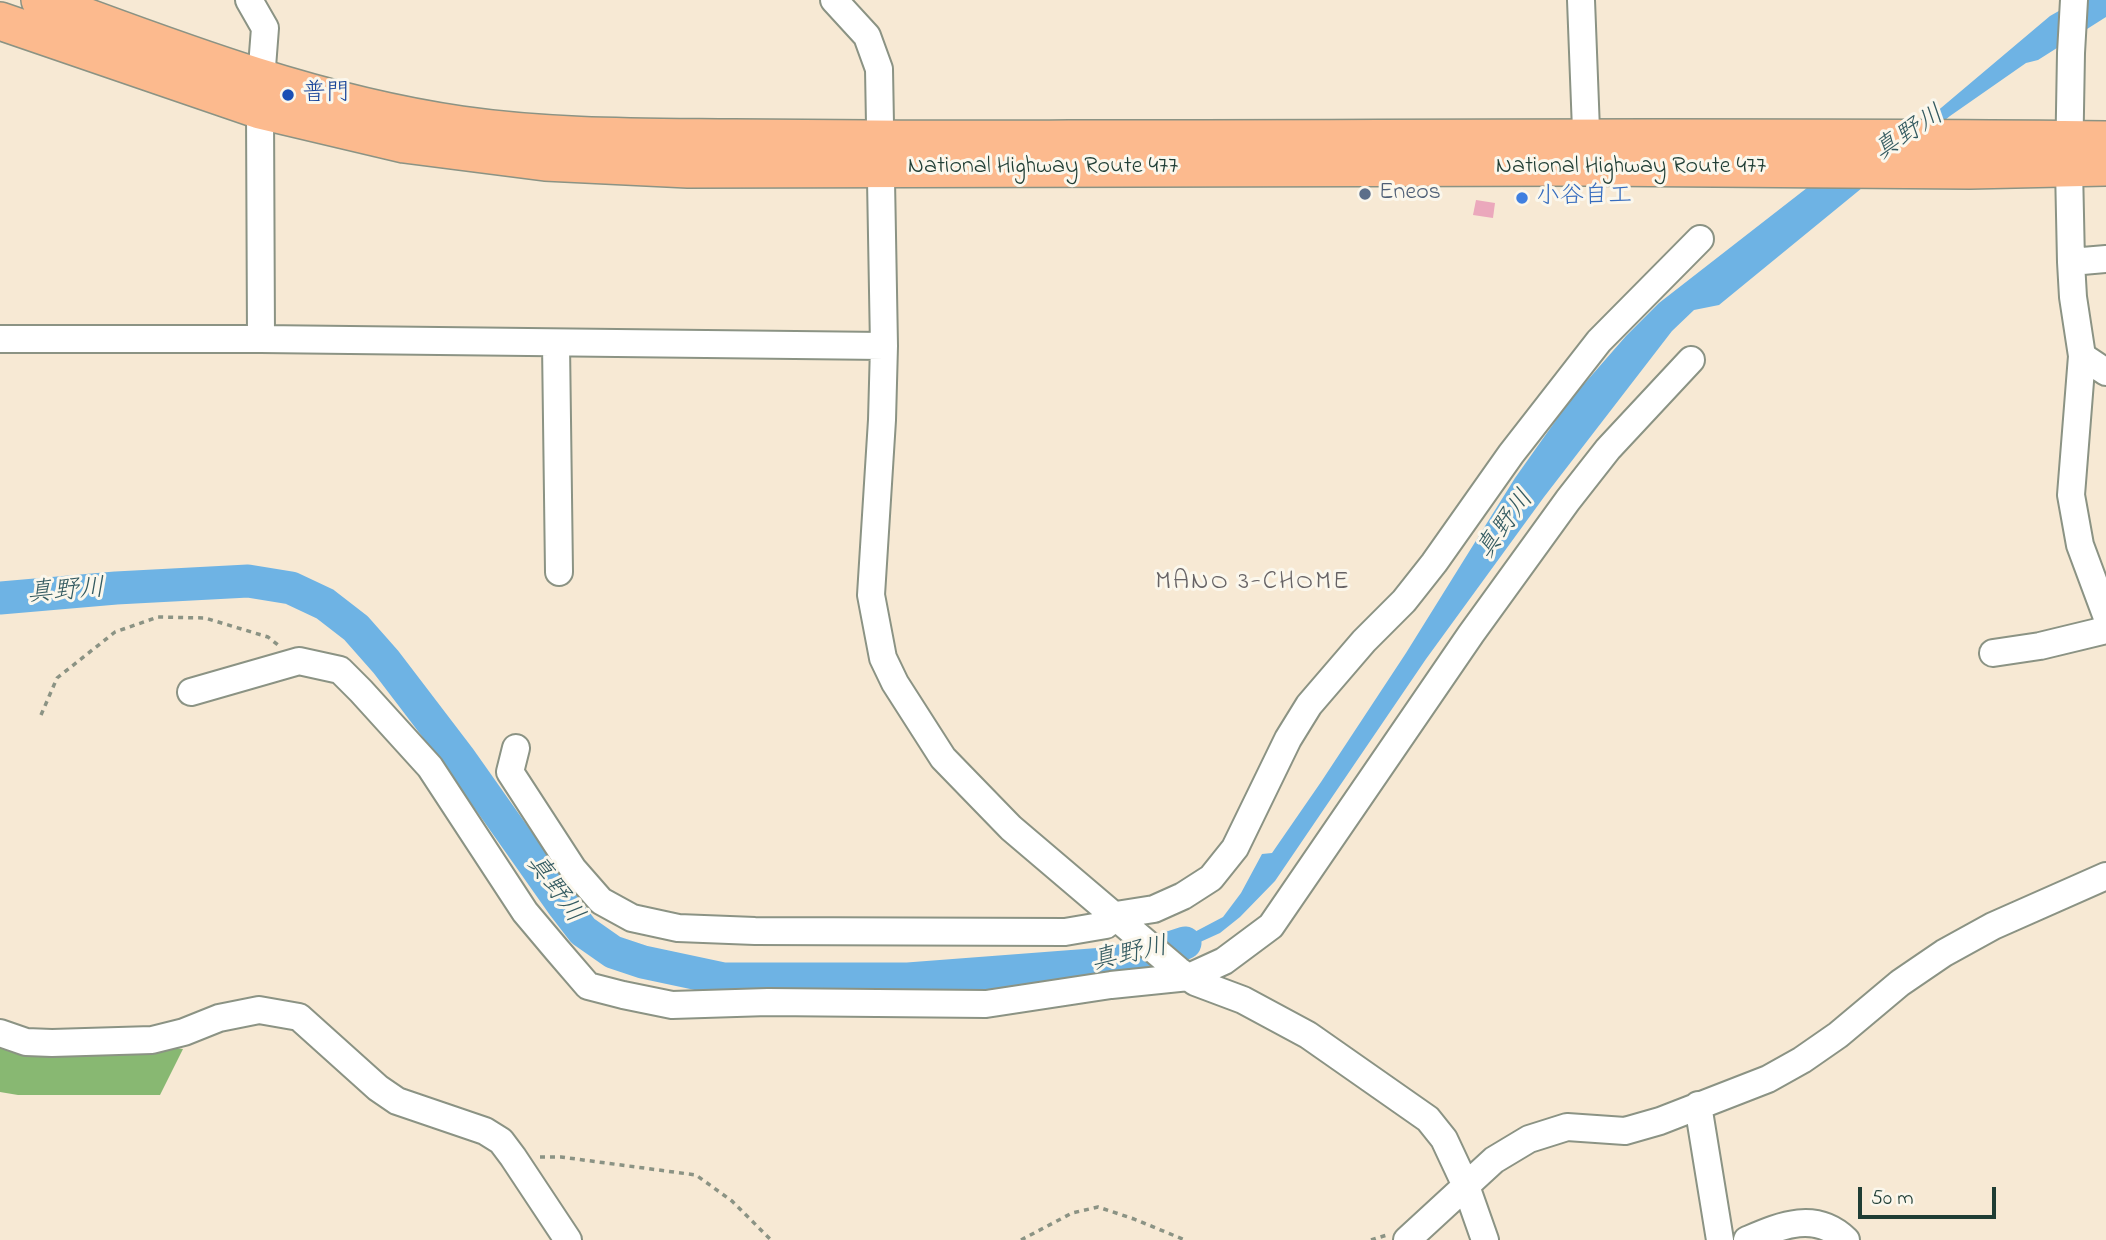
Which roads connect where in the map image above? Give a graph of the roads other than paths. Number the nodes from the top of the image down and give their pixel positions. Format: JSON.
{"nodes":[{"id":1,"x":40,"y":0,"type":"edge"},
{"id":2,"x":249,"y":0,"type":"edge"},
{"id":3,"x":834,"y":0,"type":"edge"},
{"id":4,"x":1581,"y":0,"type":"edge"},
{"id":5,"x":2074,"y":0,"type":"edge"},
{"id":6,"x":0,"y":21,"type":"edge"},
{"id":7,"x":261,"y":95,"type":"junction"},
{"id":8,"x":2106,"y":139,"type":"edge"},
{"id":9,"x":1587,"y":153,"type":"junction"},
{"id":10,"x":2070,"y":153,"type":"junction"},
{"id":11,"x":881,"y":154,"type":"junction"},
{"id":12,"x":2106,"y":167,"type":"edge"},
{"id":13,"x":1700,"y":239,"type":"dead end"},
{"id":14,"x":2106,"y":259,"type":"edge"},
{"id":15,"x":2071,"y":262,"type":"junction"},
{"id":16,"x":261,"y":339,"type":"junction"},
{"id":17,"x":0,"y":340,"type":"edge"},
{"id":18,"x":556,"y":344,"type":"junction"},
{"id":19,"x":884,"y":346,"type":"junction"},
{"id":20,"x":2082,"y":356,"type":"junction"},
{"id":21,"x":1691,"y":360,"type":"dead end"},
{"id":22,"x":2106,"y":372,"type":"edge"},
{"id":23,"x":559,"y":572,"type":"dead end"},
{"id":24,"x":2106,"y":615,"type":"edge"},
{"id":25,"x":2106,"y":630,"type":"edge"},
{"id":26,"x":1993,"y":653,"type":"dead end"},
{"id":27,"x":191,"y":692,"type":"dead end"},
{"id":28,"x":516,"y":748,"type":"dead end"},
{"id":29,"x":2106,"y":876,"type":"edge"},
{"id":30,"x":1122,"y":920,"type":"junction"},
{"id":31,"x":1184,"y":974,"type":"junction"},
{"id":32,"x":0,"y":1033,"type":"edge"},
{"id":33,"x":1698,"y":1105,"type":"junction"},
{"id":34,"x":1466,"y":1186,"type":"junction"},
{"id":35,"x":568,"y":1240,"type":"edge"},
{"id":36,"x":1407,"y":1240,"type":"edge"},
{"id":37,"x":1485,"y":1240,"type":"edge"},
{"id":38,"x":1720,"y":1240,"type":"edge"},
{"id":39,"x":1746,"y":1240,"type":"edge"},
{"id":40,"x":1846,"y":1240,"type":"edge"}],
"edges":[{"from":1,"to":7,"type":"highway","name":"National Highway Route 477"},
{"from":2,"to":7,"type":"street"},
{"from":3,"to":11,"type":"street"},
{"from":4,"to":9,"type":"street"},
{"from":5,"to":10,"type":"street"},
{"from":6,"to":7,"type":"highway","name":"National Highway Route 477"},
{"from":7,"to":11,"type":"highway","name":"National Highway Route 477"},
{"from":7,"to":16,"type":"street"},
{"from":8,"to":10,"type":"highway","name":"National Highway Route 477"},
{"from":9,"to":10,"type":"highway","name":"National Highway Route 477"},
{"from":9,"to":10,"type":"highway","name":"National Highway Route 477"},
{"from":9,"to":11,"type":"highway","name":"National Highway Route 477"},
{"from":10,"to":12,"type":"highway","name":"National Highway Route 477"},
{"from":10,"to":15,"type":"street"},
{"from":11,"to":19,"type":"street"},
{"from":13,"to":30,"type":"street"},
{"from":14,"to":15,"type":"street"},
{"from":15,"to":20,"type":"street"},
{"from":16,"to":17,"type":"street"},
{"from":16,"to":18,"type":"street"},
{"from":18,"to":19,"type":"street"},
{"from":18,"to":23,"type":"street"},
{"from":19,"to":30,"type":"street"},
{"from":20,"to":22,"type":"street"},
{"from":20,"to":24,"type":"street"},
{"from":21,"to":31,"type":"street"},
{"from":25,"to":26,"type":"street"},
{"from":27,"to":31,"type":"street"},
{"from":28,"to":30,"type":"street"},
{"from":29,"to":33,"type":"street"},
{"from":30,"to":31,"type":"street"},
{"from":31,"to":34,"type":"street"},
{"from":32,"to":35,"type":"street"},
{"from":33,"to":34,"type":"street"},
{"from":33,"to":38,"type":"street"},
{"from":34,"to":36,"type":"street"},
{"from":34,"to":37,"type":"street"},
{"from":39,"to":40,"type":"street"}]}
